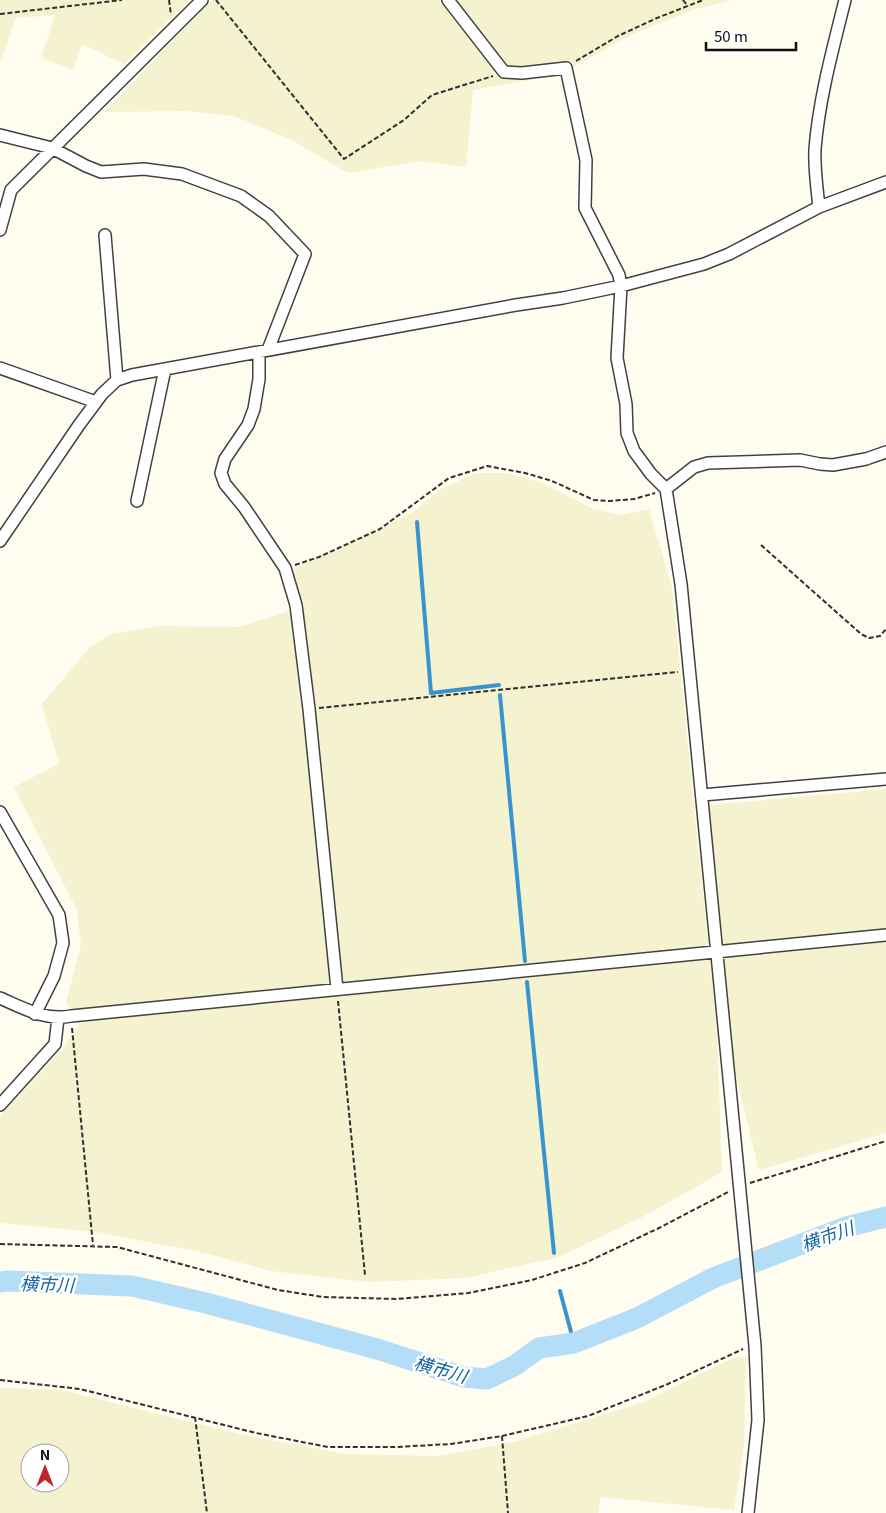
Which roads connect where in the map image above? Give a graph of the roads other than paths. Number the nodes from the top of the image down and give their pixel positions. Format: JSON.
{"nodes":[{"id":1,"x":202,"y":0,"type":"edge"},
{"id":2,"x":448,"y":0,"type":"edge"},
{"id":3,"x":845,"y":0,"type":"edge"},
{"id":4,"x":0,"y":135,"type":"edge"},
{"id":5,"x":52,"y":148,"type":"junction"},
{"id":6,"x":886,"y":182,"type":"edge"},
{"id":7,"x":818,"y":207,"type":"junction"},
{"id":8,"x":0,"y":230,"type":"edge"},
{"id":9,"x":105,"y":235,"type":"dead end"},
{"id":10,"x":621,"y":286,"type":"junction"},
{"id":11,"x":264,"y":351,"type":"junction"},
{"id":12,"x":0,"y":368,"type":"edge"},
{"id":13,"x":165,"y":369,"type":"junction"},
{"id":14,"x":117,"y":380,"type":"junction"},
{"id":15,"x":96,"y":402,"type":"junction"},
{"id":16,"x":886,"y":452,"type":"edge"},
{"id":17,"x":666,"y":489,"type":"junction"},
{"id":18,"x":137,"y":501,"type":"dead end"},
{"id":19,"x":0,"y":542,"type":"edge"},
{"id":20,"x":886,"y":779,"type":"edge"},
{"id":21,"x":702,"y":796,"type":"junction"},
{"id":22,"x":0,"y":812,"type":"edge"},
{"id":23,"x":886,"y":935,"type":"edge"},
{"id":24,"x":716,"y":952,"type":"junction"},
{"id":25,"x":337,"y":989,"type":"junction"},
{"id":26,"x":0,"y":998,"type":"edge"},
{"id":27,"x":34,"y":1014,"type":"junction"},
{"id":28,"x":58,"y":1018,"type":"junction"},
{"id":29,"x":0,"y":1105,"type":"edge"},
{"id":30,"x":748,"y":1513,"type":"edge"}],
"edges":[{"from":1,"to":5,"type":"street"},
{"from":2,"to":10,"type":"street"},
{"from":3,"to":7,"type":"street"},
{"from":4,"to":5,"type":"street"},
{"from":5,"to":8,"type":"street"},
{"from":5,"to":11,"type":"street"},
{"from":6,"to":7,"type":"street"},
{"from":7,"to":10,"type":"street"},
{"from":9,"to":14,"type":"street"},
{"from":10,"to":11,"type":"street"},
{"from":10,"to":17,"type":"street"},
{"from":11,"to":13,"type":"street"},
{"from":11,"to":25,"type":"street"},
{"from":12,"to":15,"type":"street"},
{"from":13,"to":14,"type":"street"},
{"from":13,"to":18,"type":"street"},
{"from":14,"to":15,"type":"street"},
{"from":15,"to":19,"type":"street"},
{"from":16,"to":17,"type":"street"},
{"from":17,"to":21,"type":"street"},
{"from":20,"to":21,"type":"street"},
{"from":21,"to":24,"type":"street"},
{"from":22,"to":27,"type":"street"},
{"from":23,"to":24,"type":"street"},
{"from":24,"to":25,"type":"street"},
{"from":24,"to":30,"type":"street"},
{"from":25,"to":28,"type":"street"},
{"from":26,"to":27,"type":"street"},
{"from":27,"to":28,"type":"street"},
{"from":28,"to":29,"type":"street"}]}
